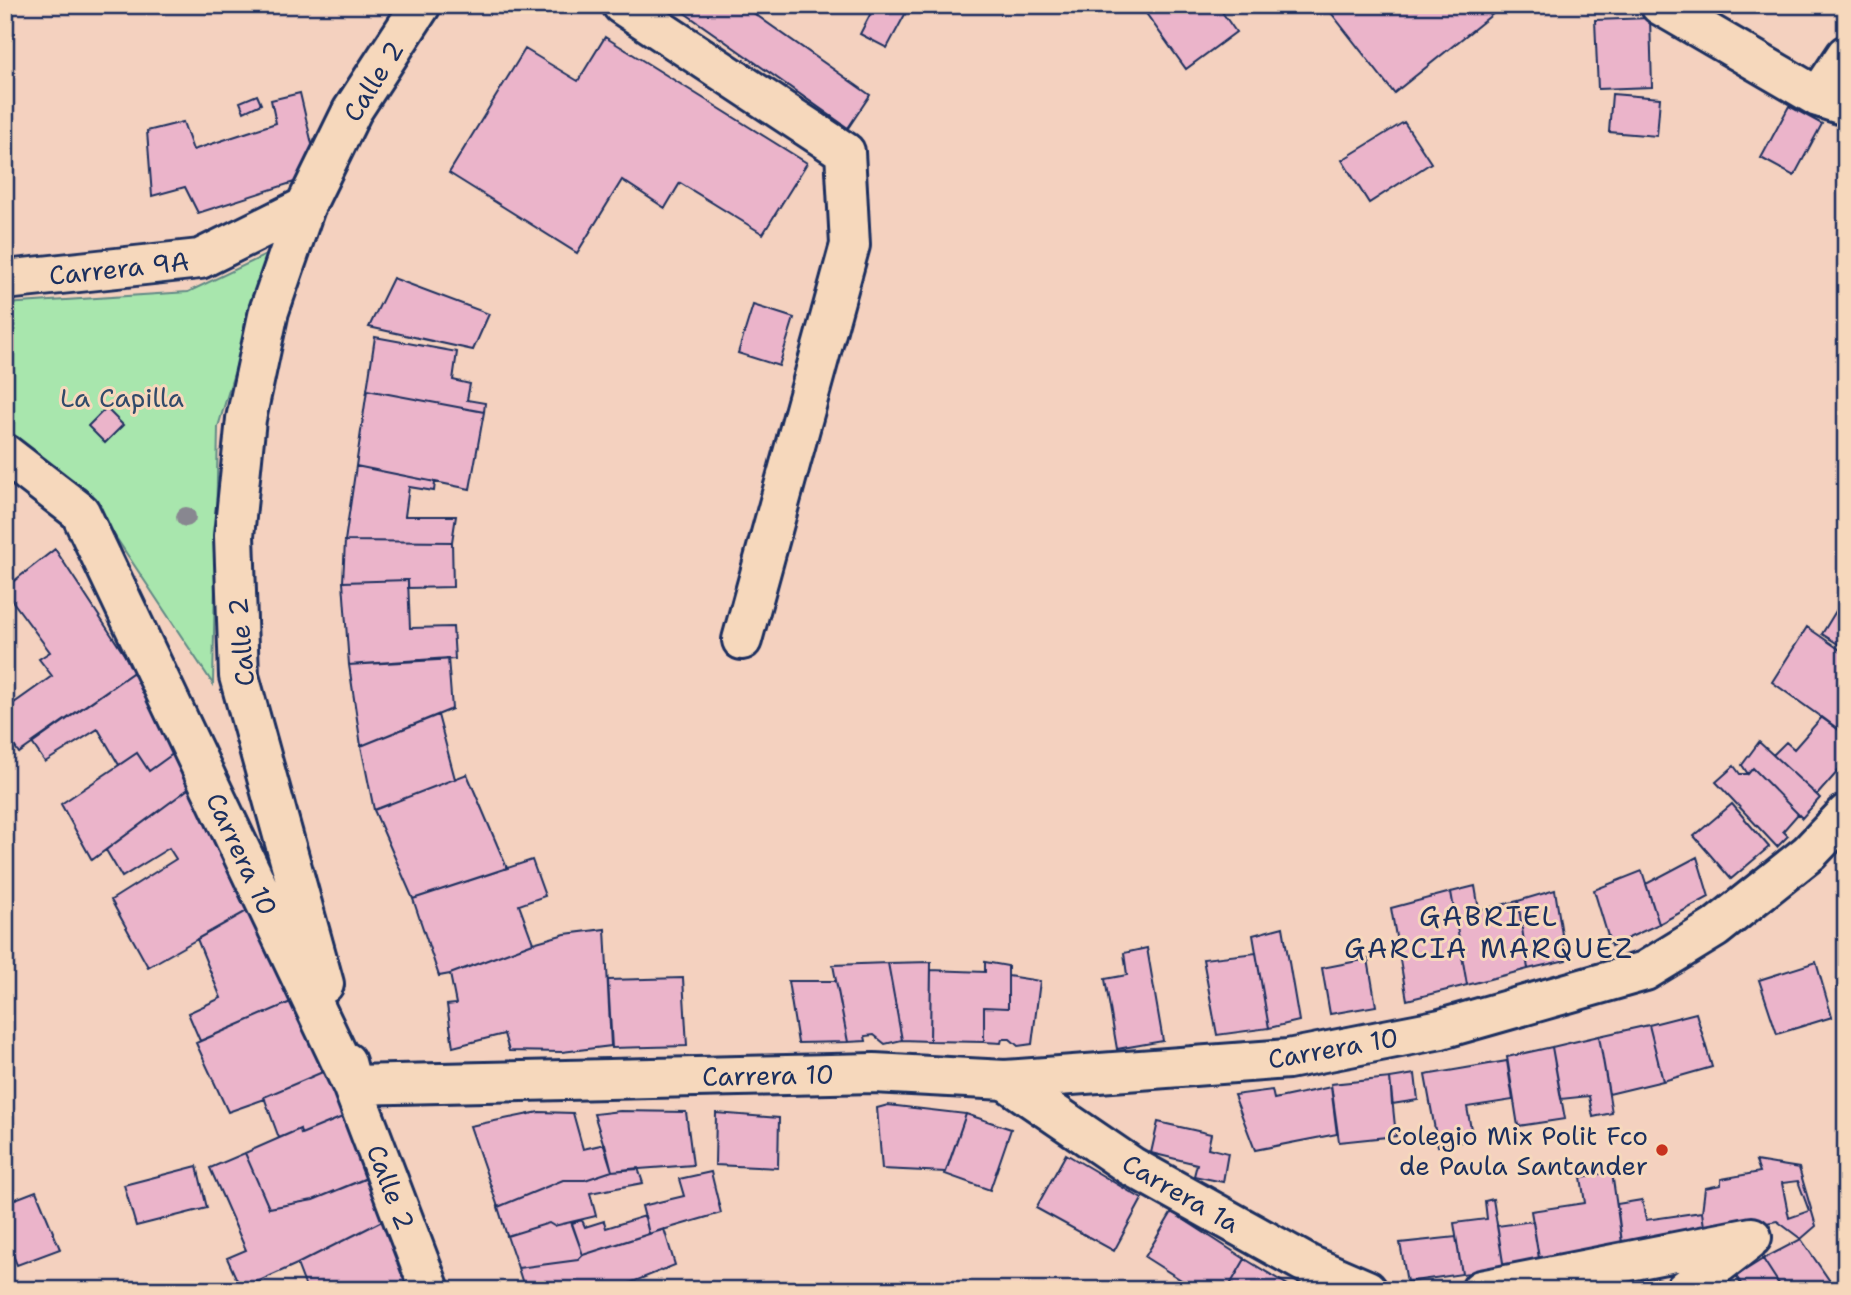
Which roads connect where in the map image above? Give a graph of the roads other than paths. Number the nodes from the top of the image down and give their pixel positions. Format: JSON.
{"nodes":[{"id":1,"x":421,"y":5,"type":"edge"},
{"id":2,"x":622,"y":5,"type":"edge"},
{"id":3,"x":1660,"y":5,"type":"edge"},
{"id":4,"x":1846,"y":55,"type":"edge"},
{"id":5,"x":1832,"y":101,"type":"edge"},
{"id":6,"x":305,"y":207,"type":"junction"},
{"id":7,"x":5,"y":280,"type":"edge"},
{"id":8,"x":5,"y":454,"type":"edge"},
{"id":9,"x":742,"y":640,"type":"dead end"},
{"id":10,"x":1846,"y":814,"type":"edge"},
{"id":11,"x":1005,"y":1080,"type":"junction"},
{"id":12,"x":352,"y":1085,"type":"junction"},
{"id":13,"x":1313,"y":1278,"type":"edge"},
{"id":14,"x":430,"y":1290,"type":"edge"},
{"id":15,"x":1367,"y":1290,"type":"edge"},
{"id":16,"x":1482,"y":1290,"type":"edge"},
{"id":17,"x":1685,"y":1290,"type":"edge"}],
"edges":[{"from":1,"to":6,"type":"street","name":"Calle 2"},
{"from":2,"to":9,"type":"street"},
{"from":3,"to":5,"type":"street"},
{"from":4,"to":5,"type":"street"},
{"from":6,"to":7,"type":"street","name":"Carrera 9A"},
{"from":6,"to":12,"type":"street","name":"Calle 2"},
{"from":8,"to":12,"type":"street","name":"Carrera 10"},
{"from":10,"to":11,"type":"street","name":"Carrera 10"},
{"from":11,"to":12,"type":"street","name":"Carrera 10"},
{"from":11,"to":13,"type":"street","name":"Carrera 1a"},
{"from":12,"to":14,"type":"street","name":"Calle 2"},
{"from":13,"to":15,"type":"street","name":"Carrera 1a"},
{"from":16,"to":17,"type":"street"}]}
